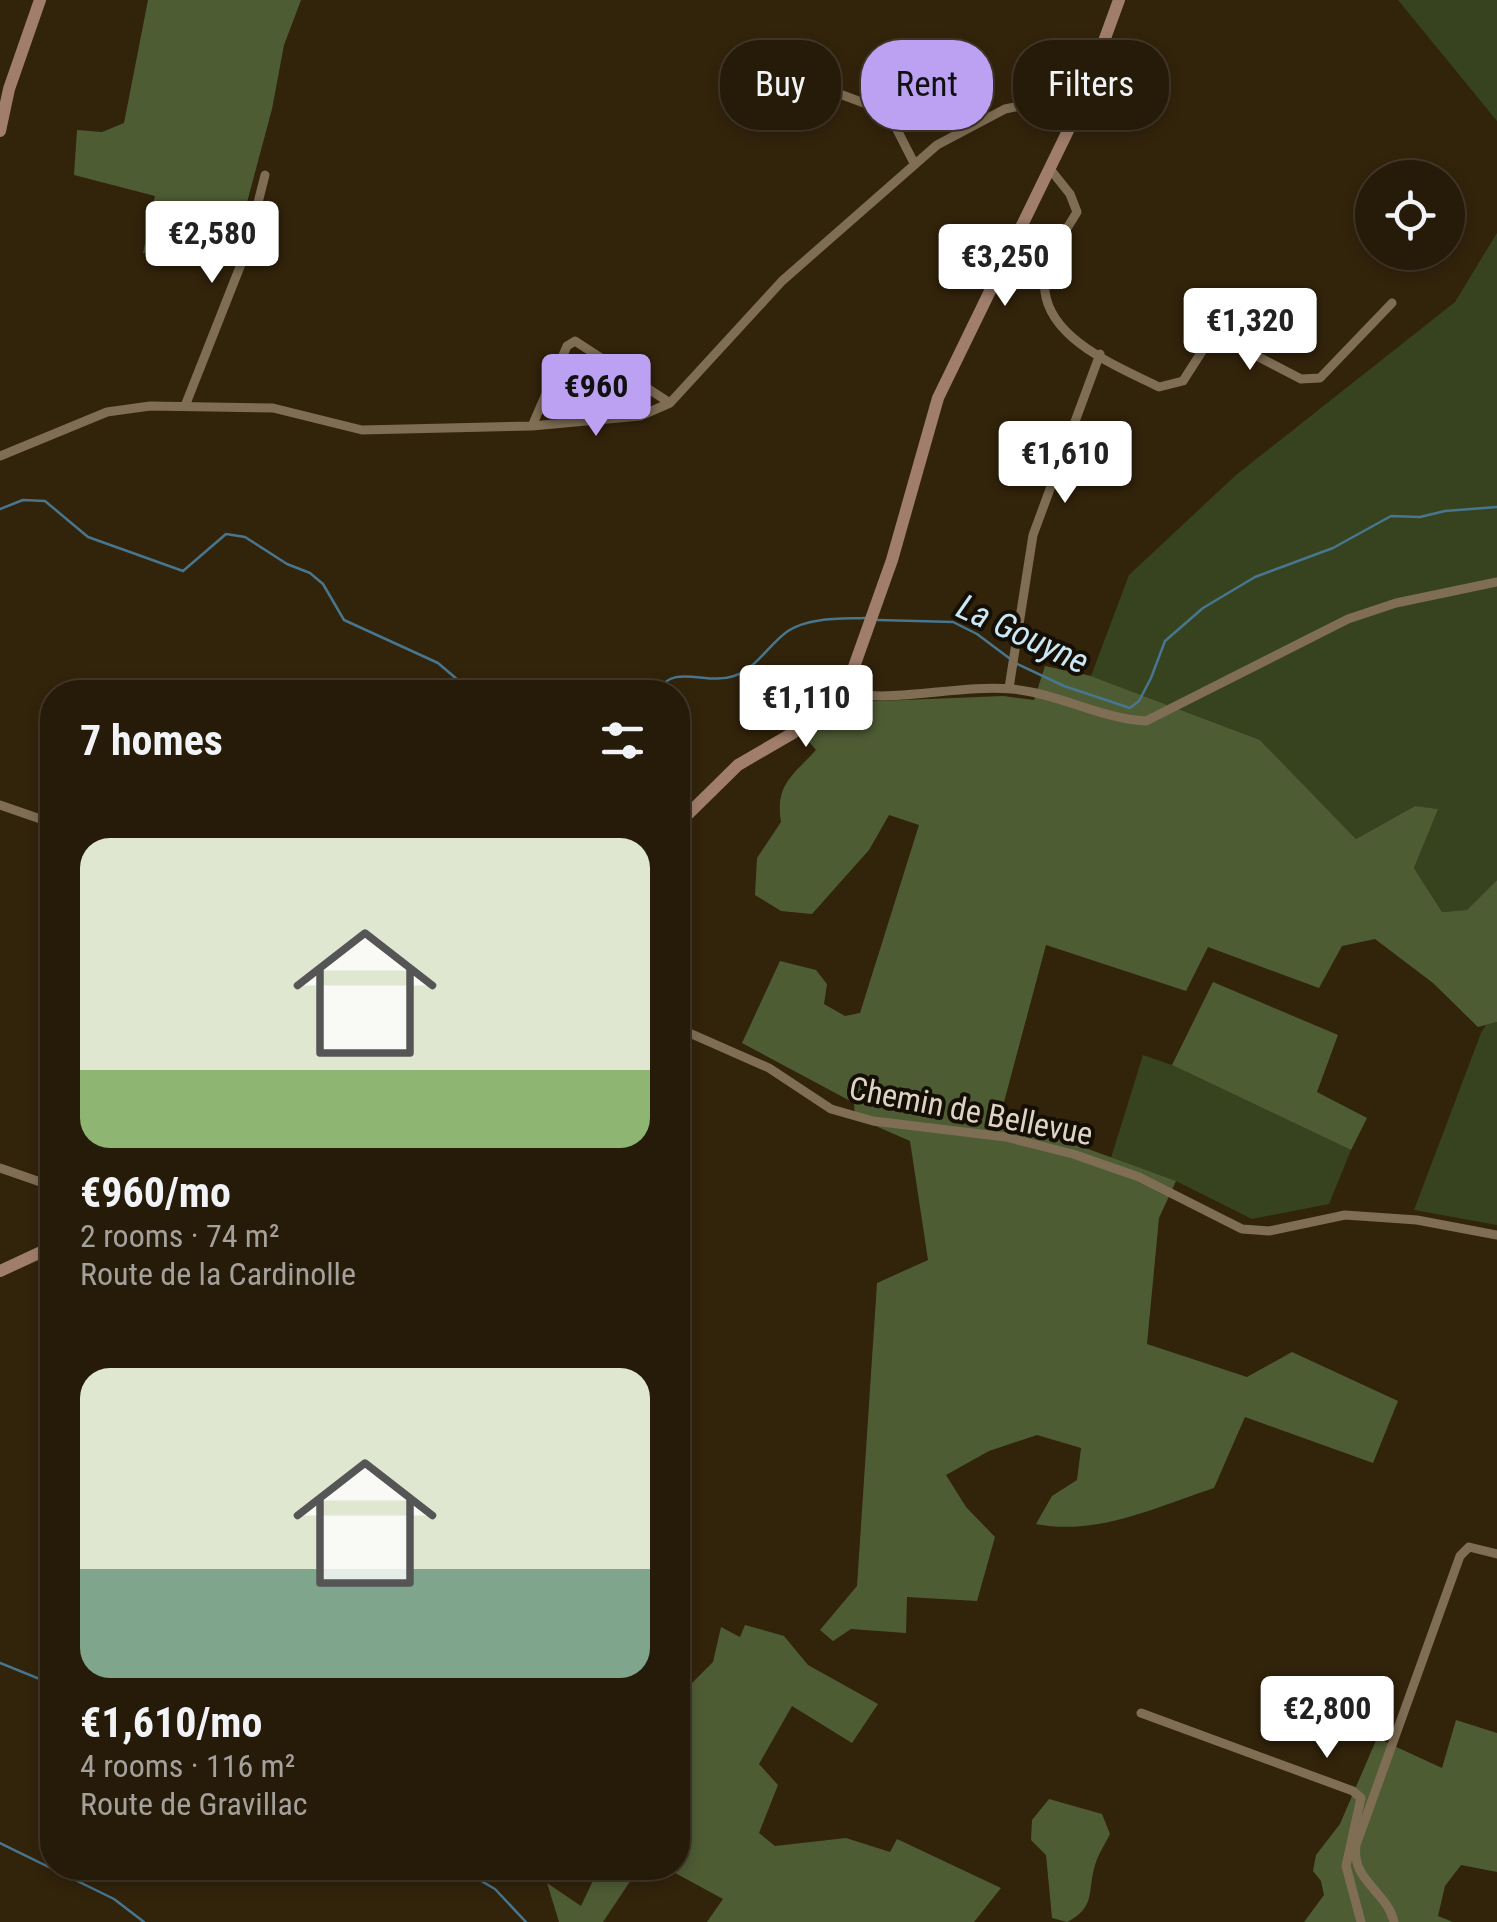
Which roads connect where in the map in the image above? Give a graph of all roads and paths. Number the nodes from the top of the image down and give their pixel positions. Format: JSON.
{"nodes":[{"id":1,"x":40,"y":0,"type":"edge"},
{"id":2,"x":1119,"y":0,"type":"edge"},
{"id":3,"x":1104,"y":40,"type":"edge"},
{"id":4,"x":841,"y":94,"type":"edge"},
{"id":5,"x":1013,"y":107,"type":"edge"},
{"id":6,"x":1069,"y":130,"type":"edge"},
{"id":7,"x":0,"y":131,"type":"edge"},
{"id":8,"x":914,"y":163,"type":"junction"},
{"id":9,"x":1050,"y":169,"type":"junction"},
{"id":10,"x":266,"y":175,"type":"dead end"},
{"id":11,"x":1392,"y":304,"type":"dead end"},
{"id":12,"x":1100,"y":354,"type":"junction"},
{"id":13,"x":670,"y":402,"type":"junction"},
{"id":14,"x":185,"y":406,"type":"junction"},
{"id":15,"x":532,"y":426,"type":"junction"},
{"id":16,"x":0,"y":456,"type":"edge"},
{"id":17,"x":1497,"y":582,"type":"edge"},
{"id":18,"x":1009,"y":688,"type":"junction"},
{"id":19,"x":842,"y":692,"type":"junction"},
{"id":20,"x":0,"y":805,"type":"edge"},
{"id":21,"x":690,"y":812,"type":"edge"},
{"id":22,"x":40,"y":819,"type":"edge"},
{"id":23,"x":690,"y":1033,"type":"edge"},
{"id":24,"x":0,"y":1168,"type":"edge"},
{"id":25,"x":40,"y":1182,"type":"edge"},
{"id":26,"x":1497,"y":1234,"type":"edge"},
{"id":27,"x":40,"y":1253,"type":"edge"},
{"id":28,"x":0,"y":1271,"type":"edge"},
{"id":29,"x":1497,"y":1554,"type":"edge"},
{"id":30,"x":1141,"y":1714,"type":"dead end"},
{"id":31,"x":1361,"y":1922,"type":"edge"},
{"id":32,"x":1394,"y":1922,"type":"edge"}],
"edges":[{"from":1,"to":7,"type":"street"},
{"from":2,"to":3,"type":"street"},
{"from":4,"to":8,"type":"street"},
{"from":5,"to":8,"type":"street"},
{"from":6,"to":9,"type":"street"},
{"from":8,"to":13,"type":"street"},
{"from":9,"to":12,"type":"street"},
{"from":9,"to":19,"type":"street"},
{"from":10,"to":14,"type":"street"},
{"from":11,"to":12,"type":"street"},
{"from":12,"to":18,"type":"street"},
{"from":13,"to":15,"type":"street"},
{"from":13,"to":15,"type":"street"},
{"from":14,"to":15,"type":"street"},
{"from":14,"to":16,"type":"street"},
{"from":17,"to":18,"type":"street"},
{"from":18,"to":19,"type":"street"},
{"from":19,"to":21,"type":"street"},
{"from":20,"to":22,"type":"street"},
{"from":23,"to":26,"type":"street","name":"Chemin de Bellevue"},
{"from":24,"to":25,"type":"street"},
{"from":27,"to":28,"type":"street"},
{"from":29,"to":32,"type":"street"},
{"from":30,"to":31,"type":"street"}]}
